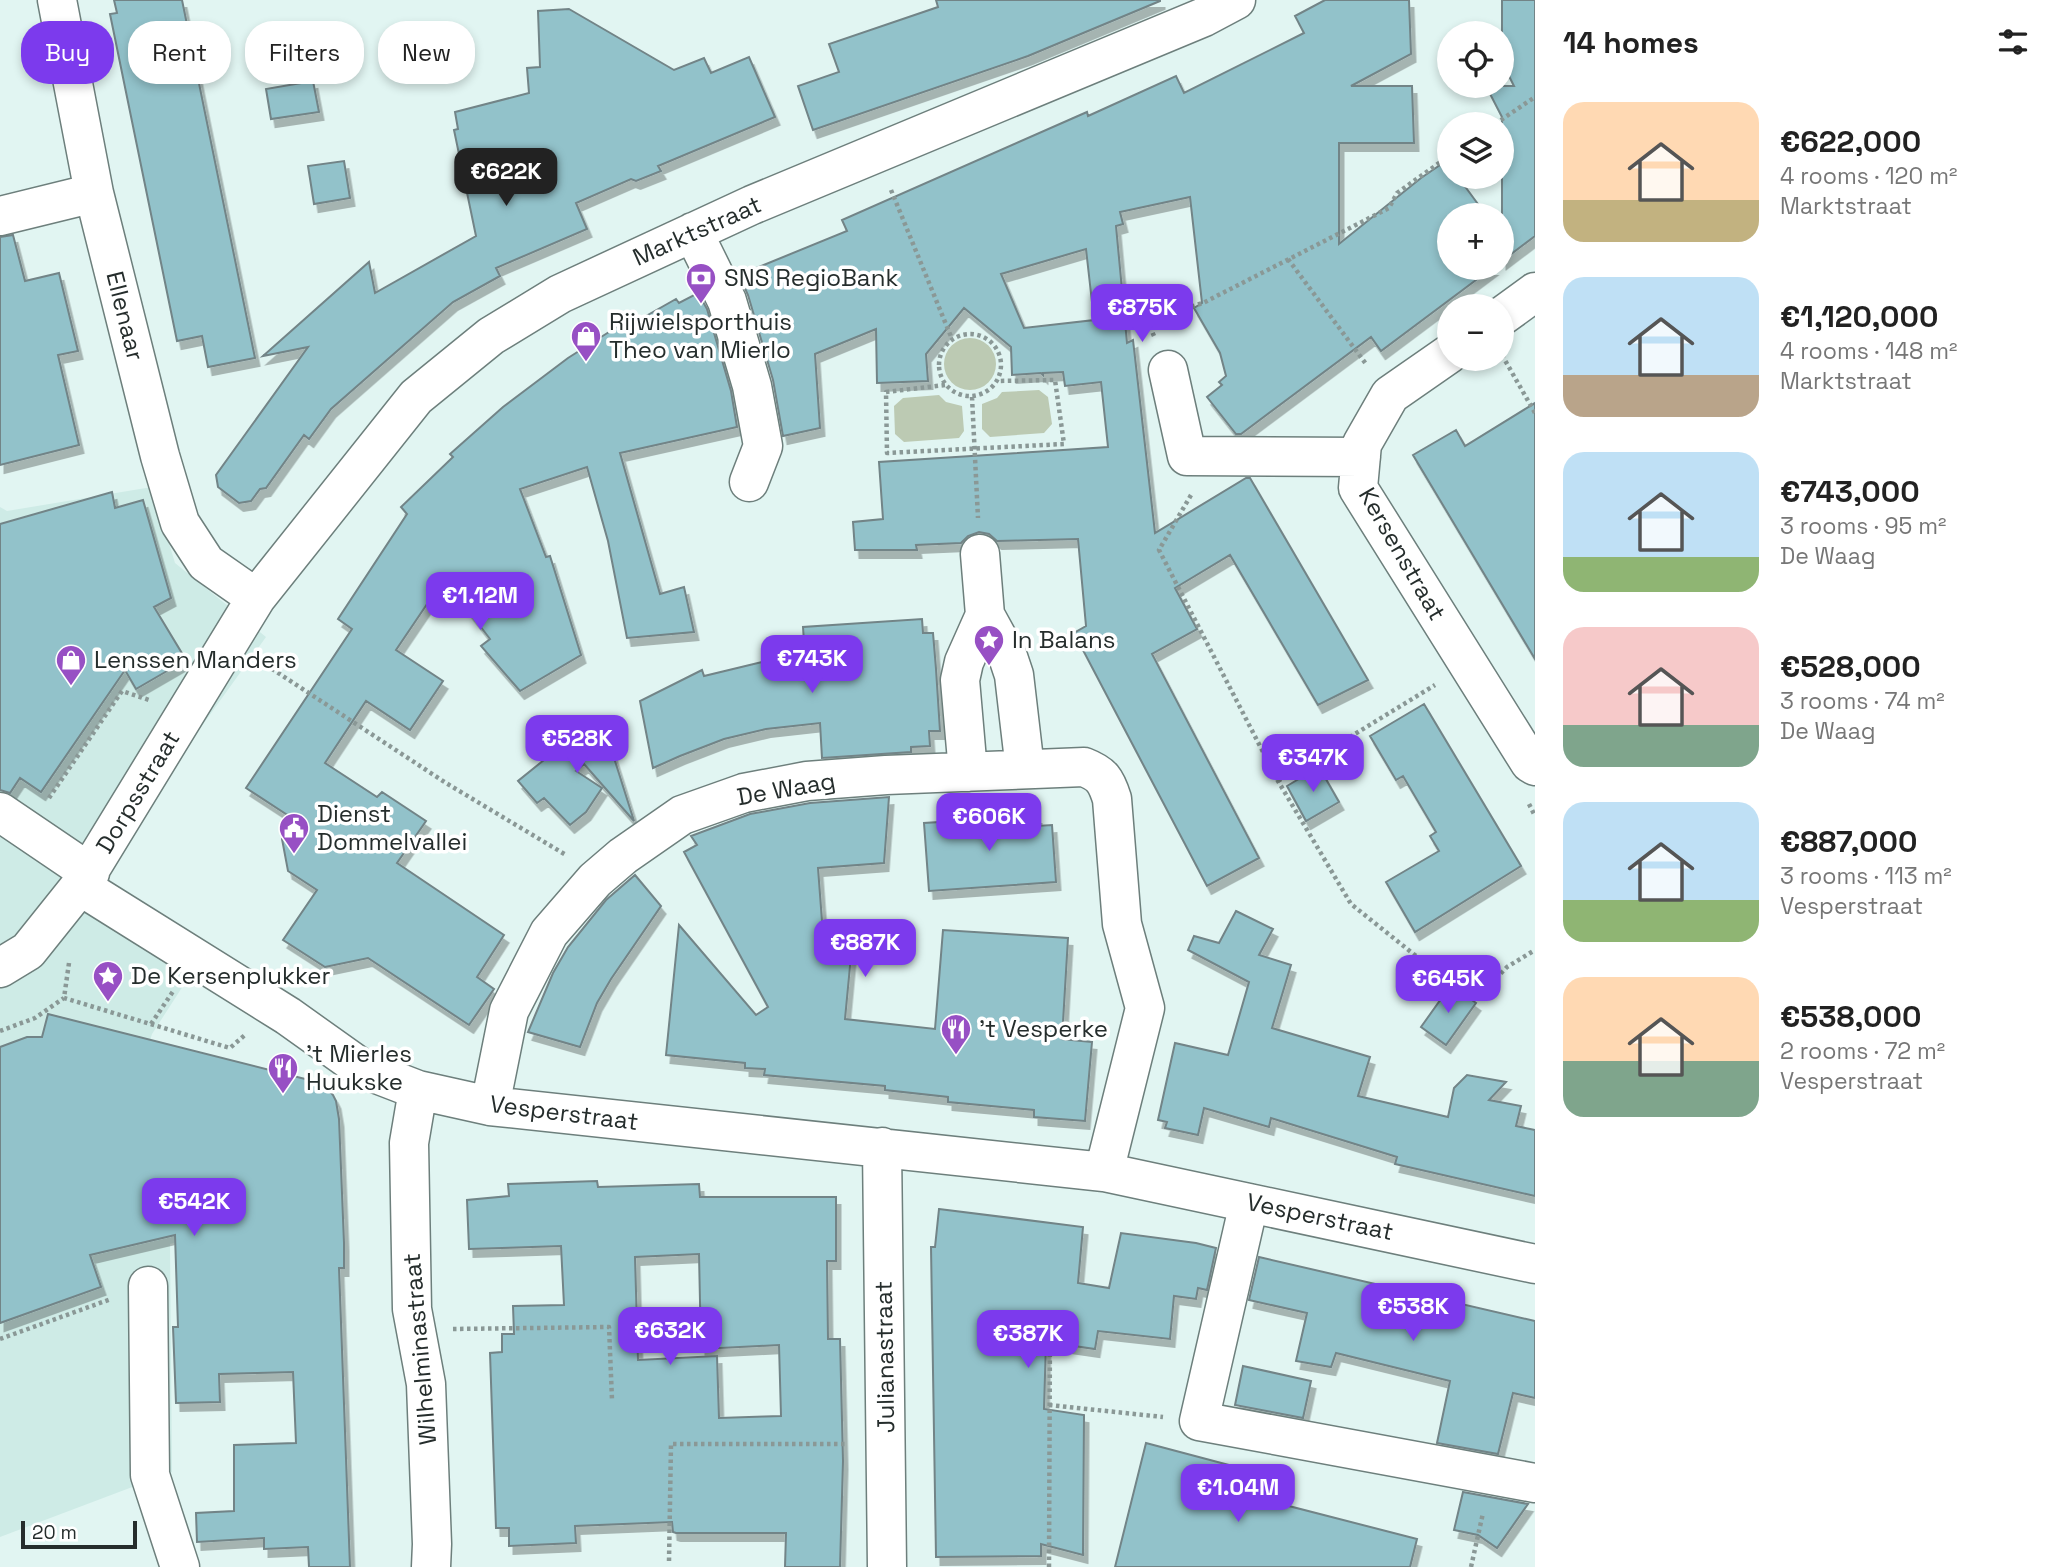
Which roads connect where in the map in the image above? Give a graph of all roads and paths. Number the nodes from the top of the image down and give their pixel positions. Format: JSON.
{"nodes":[{"id":1,"x":57,"y":0,"type":"edge"},
{"id":2,"x":1236,"y":0,"type":"edge"},
{"id":3,"x":1535,"y":97,"type":"edge"},
{"id":4,"x":1513,"y":112,"type":"edge"},
{"id":5,"x":876,"y":153,"type":"junction"},
{"id":6,"x":1437,"y":165,"type":"edge"},
{"id":7,"x":94,"y":193,"type":"junction"},
{"id":8,"x":0,"y":216,"type":"edge"},
{"id":9,"x":693,"y":232,"type":"junction"},
{"id":10,"x":1288,"y":259,"type":"junction"},
{"id":11,"x":1535,"y":292,"type":"edge"},
{"id":12,"x":1514,"y":307,"type":"edge"},
{"id":13,"x":951,"y":340,"type":"junction"},
{"id":14,"x":1437,"y":362,"type":"edge"},
{"id":15,"x":1168,"y":370,"type":"joint"},
{"id":16,"x":1511,"y":371,"type":"edge"},
{"id":17,"x":997,"y":381,"type":"junction"},
{"id":18,"x":945,"y":385,"type":"junction"},
{"id":19,"x":1390,"y":395,"type":"junction"},
{"id":20,"x":972,"y":397,"type":"junction"},
{"id":21,"x":1535,"y":413,"type":"edge"},
{"id":22,"x":974,"y":449,"type":"junction"},
{"id":23,"x":1187,"y":456,"type":"junction"},
{"id":24,"x":1361,"y":457,"type":"junction"},
{"id":25,"x":749,"y":482,"type":"dead end"},
{"id":26,"x":981,"y":554,"type":"joint"},
{"id":27,"x":256,"y":598,"type":"junction"},
{"id":28,"x":985,"y":615,"type":"junction"},
{"id":29,"x":230,"y":642,"type":"junction"},
{"id":30,"x":1468,"y":664,"type":"junction"},
{"id":31,"x":187,"y":713,"type":"junction"},
{"id":32,"x":1535,"y":766,"type":"edge"},
{"id":33,"x":1025,"y":769,"type":"junction"},
{"id":34,"x":968,"y":772,"type":"junction"},
{"id":35,"x":1278,"y":781,"type":"junction"},
{"id":36,"x":13,"y":821,"type":"edge"},
{"id":37,"x":85,"y":879,"type":"junction"},
{"id":38,"x":594,"y":880,"type":"junction"},
{"id":39,"x":1535,"y":950,"type":"edge"},
{"id":40,"x":69,"y":960,"type":"dead end"},
{"id":41,"x":0,"y":968,"type":"edge"},
{"id":42,"x":64,"y":998,"type":"junction"},
{"id":43,"x":275,"y":1008,"type":"junction"},
{"id":44,"x":0,"y":1031,"type":"edge"},
{"id":45,"x":418,"y":1090,"type":"junction"},
{"id":46,"x":490,"y":1106,"type":"junction"},
{"id":47,"x":882,"y":1147,"type":"junction"},
{"id":48,"x":1104,"y":1172,"type":"junction"},
{"id":49,"x":1250,"y":1203,"type":"junction"},
{"id":50,"x":1535,"y":1264,"type":"edge"},
{"id":51,"x":148,"y":1286,"type":"joint"},
{"id":52,"x":1051,"y":1323,"type":"dead end"},
{"id":53,"x":417,"y":1329,"type":"junction"},
{"id":54,"x":0,"y":1339,"type":"edge"},
{"id":55,"x":612,"y":1400,"type":"dead end"},
{"id":56,"x":1049,"y":1405,"type":"junction"},
{"id":57,"x":1199,"y":1421,"type":"junction"},
{"id":58,"x":886,"y":1444,"type":"junction"},
{"id":59,"x":1492,"y":1474,"type":"junction"},
{"id":60,"x":1535,"y":1483,"type":"edge"},
{"id":61,"x":669,"y":1561,"type":"dead end"},
{"id":62,"x":180,"y":1567,"type":"edge"},
{"id":63,"x":430,"y":1567,"type":"edge"},
{"id":64,"x":887,"y":1567,"type":"edge"},
{"id":65,"x":1049,"y":1567,"type":"edge"},
{"id":66,"x":1471,"y":1567,"type":"edge"}],
"edges":[{"from":1,"to":7,"type":"street","name":"Ellenaar"},
{"from":2,"to":5,"type":"street","name":"Marktstraat"},
{"from":3,"to":4,"type":"path"},
{"from":5,"to":9,"type":"street","name":"Marktstraat"},
{"from":5,"to":13,"type":"path"},
{"from":6,"to":10,"type":"path"},
{"from":7,"to":8,"type":"street"},
{"from":7,"to":27,"type":"street","name":"Ellenaar"},
{"from":9,"to":25,"type":"street"},
{"from":9,"to":27,"type":"street","name":"Marktstraat"},
{"from":10,"to":15,"type":"path"},
{"from":10,"to":19,"type":"path"},
{"from":11,"to":12,"type":"street"},
{"from":13,"to":17,"type":"path"},
{"from":13,"to":18,"type":"path"},
{"from":14,"to":19,"type":"street","name":"Kersenstraat"},
{"from":15,"to":23,"type":"street"},
{"from":16,"to":21,"type":"path"},
{"from":17,"to":20,"type":"path"},
{"from":17,"to":22,"type":"path"},
{"from":18,"to":20,"type":"path"},
{"from":18,"to":22,"type":"path"},
{"from":19,"to":24,"type":"street","name":"Kersenstraat"},
{"from":20,"to":22,"type":"path"},
{"from":22,"to":26,"type":"path"},
{"from":23,"to":24,"type":"street"},
{"from":23,"to":35,"type":"path"},
{"from":24,"to":30,"type":"street","name":"Kersenstraat"},
{"from":26,"to":28,"type":"street"},
{"from":27,"to":29,"type":"street","name":"Dorpsstraat"},
{"from":28,"to":33,"type":"street"},
{"from":28,"to":34,"type":"street"},
{"from":29,"to":31,"type":"street","name":"Dorpsstraat"},
{"from":29,"to":38,"type":"path"},
{"from":30,"to":32,"type":"street","name":"Kersenstraat"},
{"from":30,"to":35,"type":"path"},
{"from":31,"to":36,"type":"path"},
{"from":31,"to":37,"type":"street","name":"Dorpsstraat"},
{"from":33,"to":34,"type":"street","name":"De Waag"},
{"from":33,"to":48,"type":"street","name":"De Waag"},
{"from":34,"to":38,"type":"street","name":"De Waag"},
{"from":35,"to":39,"type":"path"},
{"from":36,"to":37,"type":"street","name":"Vesperstraat"},
{"from":37,"to":41,"type":"street","name":"Dorpsstraat"},
{"from":37,"to":43,"type":"street","name":"Vesperstraat"},
{"from":38,"to":46,"type":"street","name":"De Waag"},
{"from":40,"to":42,"type":"path"},
{"from":42,"to":43,"type":"path"},
{"from":42,"to":44,"type":"path"},
{"from":43,"to":45,"type":"street","name":"Vesperstraat"},
{"from":45,"to":46,"type":"street","name":"Vesperstraat"},
{"from":45,"to":53,"type":"street","name":"Wilhelminastraat"},
{"from":46,"to":47,"type":"street","name":"Vesperstraat"},
{"from":47,"to":48,"type":"street","name":"Vesperstraat"},
{"from":47,"to":58,"type":"street","name":"Julianastraat"},
{"from":48,"to":49,"type":"street","name":"Vesperstraat"},
{"from":49,"to":50,"type":"street","name":"Vesperstraat"},
{"from":49,"to":57,"type":"street"},
{"from":51,"to":54,"type":"path"},
{"from":51,"to":62,"type":"street"},
{"from":52,"to":56,"type":"path"},
{"from":53,"to":55,"type":"path"},
{"from":53,"to":63,"type":"street","name":"Wilhelminastraat"},
{"from":56,"to":57,"type":"path"},
{"from":56,"to":65,"type":"path"},
{"from":57,"to":59,"type":"street"},
{"from":58,"to":61,"type":"path"},
{"from":58,"to":64,"type":"street","name":"Julianastraat"},
{"from":59,"to":60,"type":"street"},
{"from":59,"to":66,"type":"path"}]}
